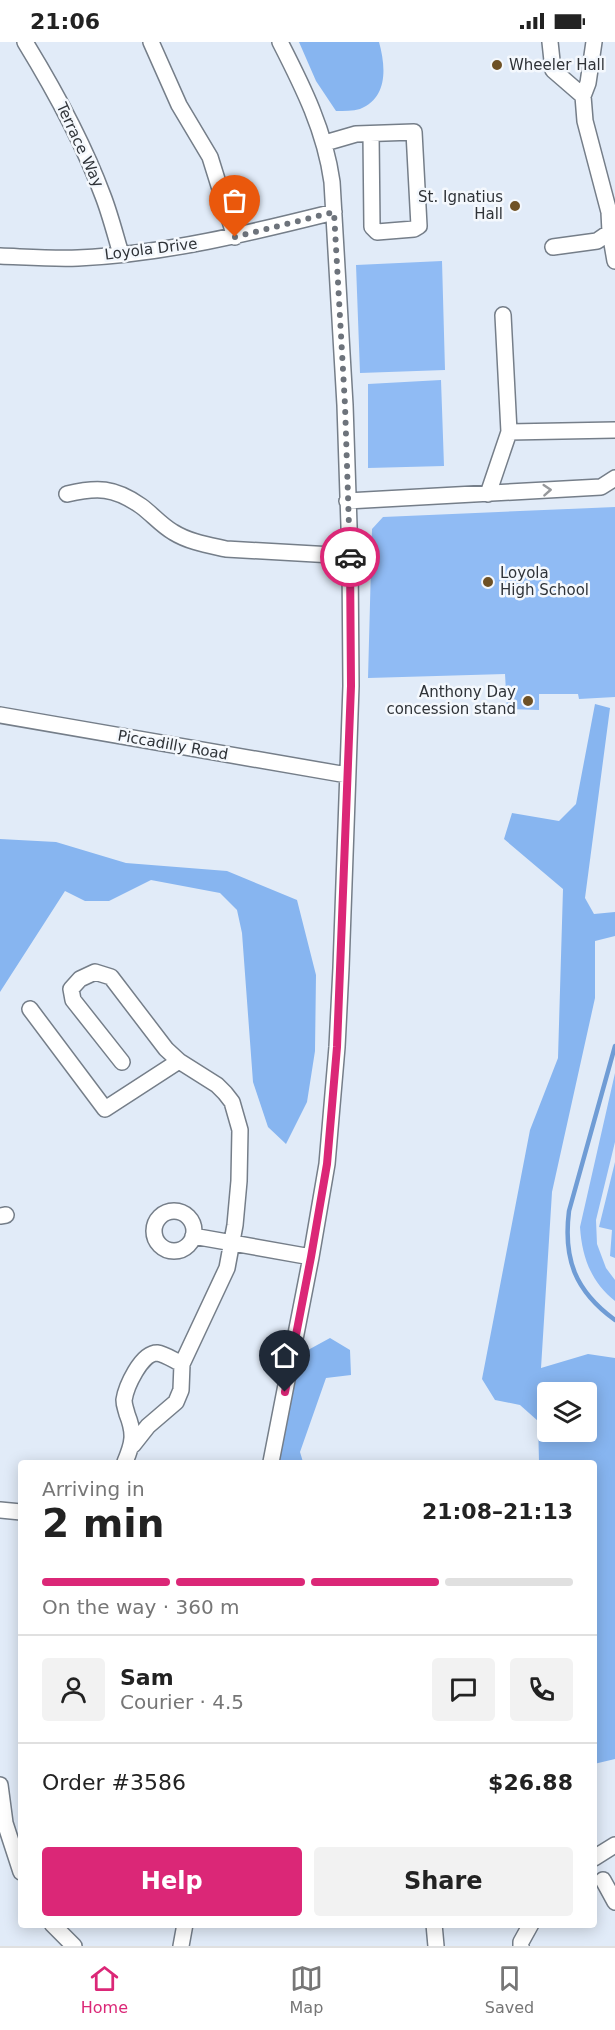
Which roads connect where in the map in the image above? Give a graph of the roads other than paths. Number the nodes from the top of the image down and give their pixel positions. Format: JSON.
{"nodes":[{"id":1,"x":25,"y":42,"type":"edge"},
{"id":2,"x":151,"y":42,"type":"edge"},
{"id":3,"x":280,"y":42,"type":"edge"},
{"id":4,"x":550,"y":42,"type":"edge"},
{"id":5,"x":594,"y":42,"type":"edge"},
{"id":6,"x":583,"y":96,"type":"junction"},
{"id":7,"x":371,"y":134,"type":"junction"},
{"id":8,"x":325,"y":143,"type":"junction"},
{"id":9,"x":334,"y":212,"type":"junction"},
{"id":10,"x":610,"y":232,"type":"junction"},
{"id":11,"x":235,"y":237,"type":"junction"},
{"id":12,"x":553,"y":247,"type":"dead end"},
{"id":13,"x":121,"y":254,"type":"junction"},
{"id":14,"x":0,"y":256,"type":"edge"},
{"id":15,"x":615,"y":261,"type":"edge"},
{"id":16,"x":503,"y":315,"type":"dead end"},
{"id":17,"x":615,"y":430,"type":"edge"},
{"id":18,"x":508,"y":432,"type":"junction"},
{"id":19,"x":615,"y":478,"type":"edge"},
{"id":20,"x":67,"y":494,"type":"dead end"},
{"id":21,"x":488,"y":494,"type":"junction"},
{"id":22,"x":348,"y":501,"type":"junction"},
{"id":23,"x":350,"y":556,"type":"junction"},
{"id":24,"x":0,"y":715,"type":"edge"},
{"id":25,"x":347,"y":775,"type":"junction"},
{"id":26,"x":30,"y":1009,"type":"dead end"},
{"id":27,"x":179,"y":1061,"type":"junction"},
{"id":28,"x":122,"y":1062,"type":"dead end"},
{"id":29,"x":193,"y":1236,"type":"dead end"},
{"id":30,"x":231,"y":1243,"type":"junction"},
{"id":31,"x":311,"y":1257,"type":"junction"},
{"id":32,"x":182,"y":1364,"type":"junction"},
{"id":33,"x":133,"y":1445,"type":"junction"},
{"id":34,"x":126,"y":1460,"type":"edge"},
{"id":35,"x":271,"y":1460,"type":"edge"},
{"id":36,"x":0,"y":1510,"type":"edge"},
{"id":37,"x":18,"y":1512,"type":"edge"},
{"id":38,"x":0,"y":1785,"type":"edge"},
{"id":39,"x":615,"y":1845,"type":"edge"},
{"id":40,"x":597,"y":1856,"type":"edge"},
{"id":41,"x":18,"y":1863,"type":"edge"},
{"id":42,"x":604,"y":1880,"type":"edge"},
{"id":43,"x":615,"y":1902,"type":"edge"},
{"id":44,"x":56,"y":1928,"type":"edge"},
{"id":45,"x":184,"y":1928,"type":"edge"},
{"id":46,"x":434,"y":1928,"type":"edge"},
{"id":47,"x":529,"y":1928,"type":"edge"},
{"id":48,"x":74,"y":1946,"type":"edge"},
{"id":49,"x":181,"y":1946,"type":"edge"},
{"id":50,"x":436,"y":1946,"type":"edge"},
{"id":51,"x":521,"y":1946,"type":"edge"}],
"edges":[{"from":1,"to":13,"type":"street","name":"Terrace Way"},
{"from":2,"to":11,"type":"street"},
{"from":3,"to":8,"type":"street"},
{"from":4,"to":6,"type":"street"},
{"from":5,"to":6,"type":"street"},
{"from":6,"to":10,"type":"street"},
{"from":7,"to":7,"type":"street"},
{"from":7,"to":8,"type":"street"},
{"from":8,"to":9,"type":"street"},
{"from":9,"to":11,"type":"street","name":"Loyola Drive"},
{"from":9,"to":22,"type":"street"},
{"from":10,"to":12,"type":"street"},
{"from":10,"to":15,"type":"street"},
{"from":11,"to":13,"type":"street","name":"Loyola Drive"},
{"from":13,"to":14,"type":"street","name":"Loyola Drive"},
{"from":16,"to":18,"type":"street"},
{"from":17,"to":18,"type":"street"},
{"from":18,"to":21,"type":"street"},
{"from":21,"to":19,"type":"street","one_way":true},
{"from":20,"to":23,"type":"street"},
{"from":21,"to":22,"type":"street"},
{"from":22,"to":23,"type":"street"},
{"from":23,"to":25,"type":"street"},
{"from":24,"to":25,"type":"street","name":"Piccadilly Road"},
{"from":25,"to":31,"type":"street"},
{"from":26,"to":27,"type":"street"},
{"from":27,"to":28,"type":"street"},
{"from":27,"to":30,"type":"street"},
{"from":29,"to":30,"type":"street"},
{"from":30,"to":31,"type":"street"},
{"from":30,"to":32,"type":"street"},
{"from":31,"to":35,"type":"street"},
{"from":32,"to":33,"type":"street"},
{"from":32,"to":33,"type":"street"},
{"from":33,"to":34,"type":"street"},
{"from":36,"to":37,"type":"street"},
{"from":38,"to":41,"type":"street"},
{"from":39,"to":40,"type":"street"},
{"from":42,"to":43,"type":"street"},
{"from":44,"to":48,"type":"street"},
{"from":45,"to":49,"type":"street"},
{"from":46,"to":50,"type":"street"},
{"from":47,"to":51,"type":"street"}]}
